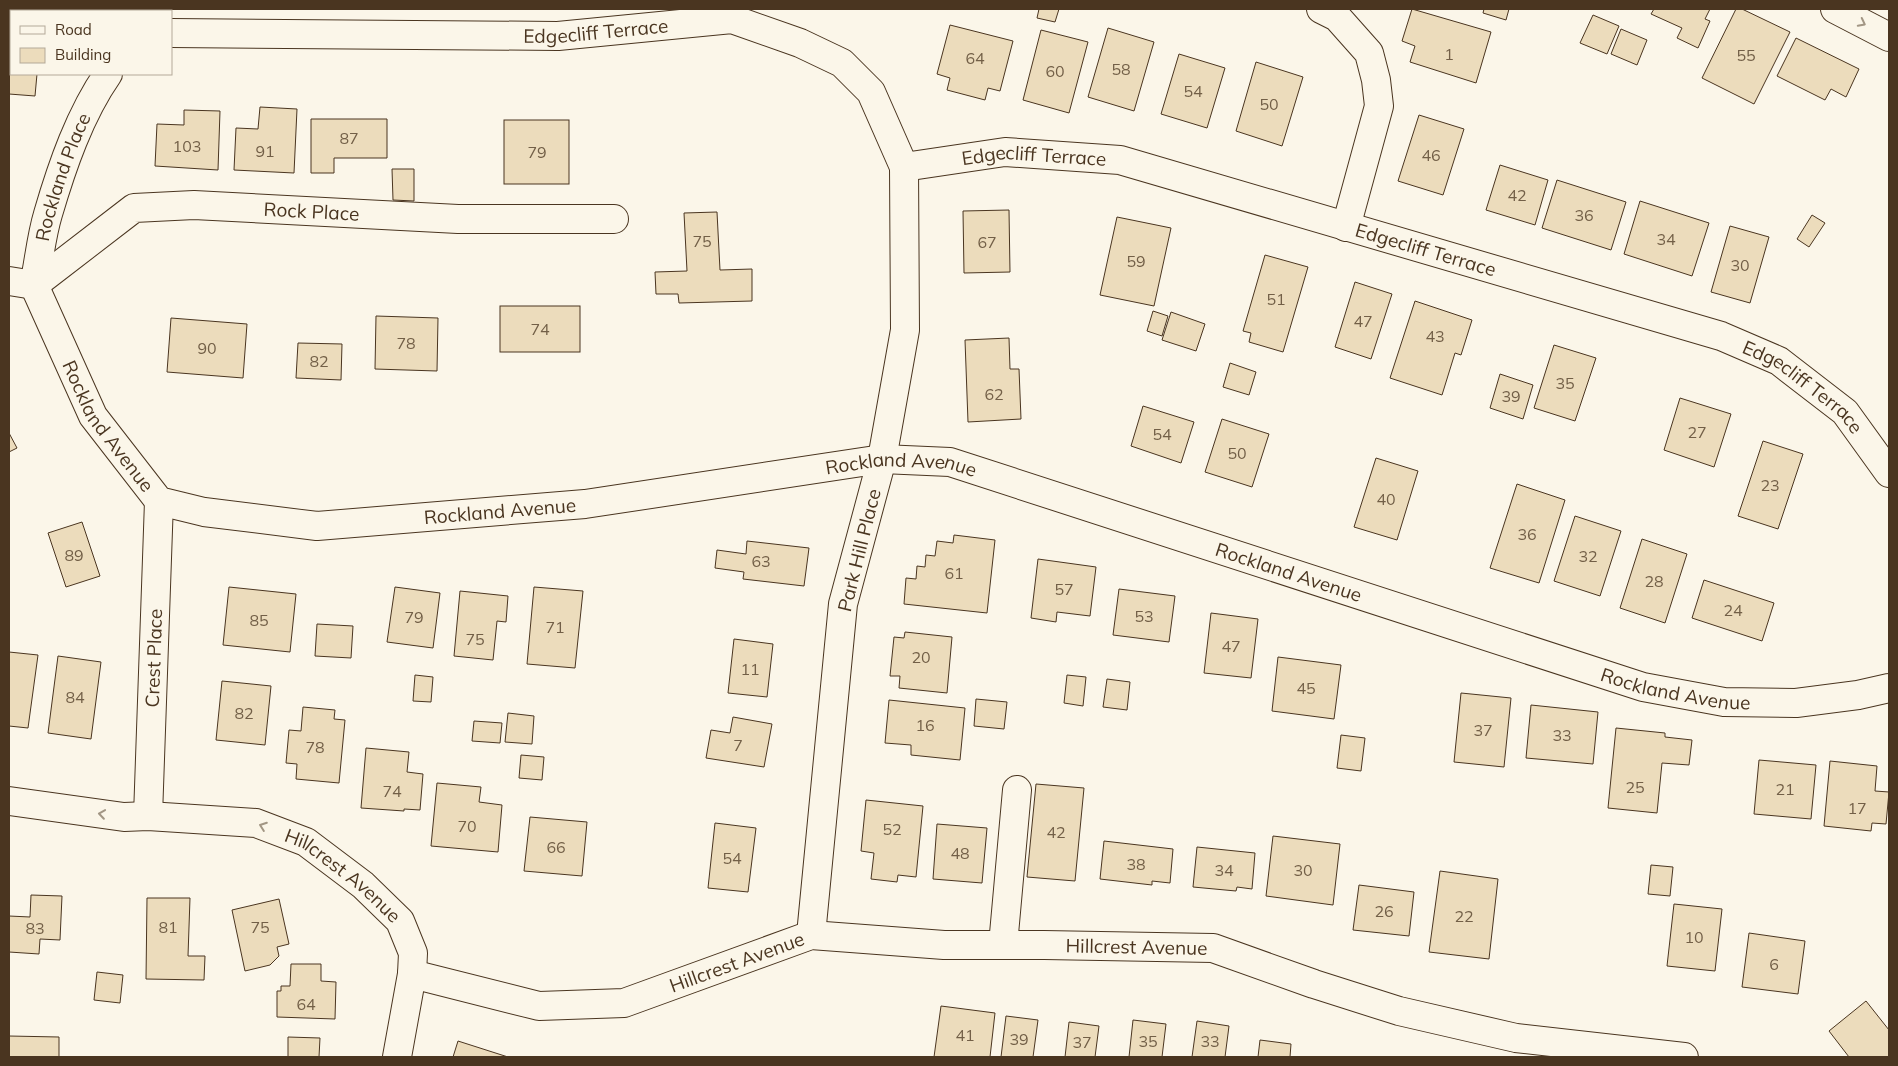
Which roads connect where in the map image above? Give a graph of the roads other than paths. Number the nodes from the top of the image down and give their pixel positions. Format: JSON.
{"nodes":[{"id":1,"x":1321,"y":9,"type":"edge"},
{"id":2,"x":1835,"y":9,"type":"edge"},
{"id":3,"x":172,"y":33,"type":"edge"},
{"id":4,"x":1889,"y":37,"type":"edge"},
{"id":5,"x":107,"y":75,"type":"edge"},
{"id":6,"x":904,"y":167,"type":"junction"},
{"id":7,"x":614,"y":219,"type":"dead end"},
{"id":8,"x":1346,"y":227,"type":"junction"},
{"id":9,"x":21,"y":283,"type":"edge"},
{"id":10,"x":882,"y":459,"type":"junction"},
{"id":11,"x":1889,"y":473,"type":"edge"},
{"id":12,"x":159,"y":501,"type":"junction"},
{"id":13,"x":1889,"y":688,"type":"edge"},
{"id":14,"x":1017,"y":790,"type":"dead end"},
{"id":15,"x":9,"y":801,"type":"edge"},
{"id":16,"x":148,"y":816,"type":"junction"},
{"id":17,"x":812,"y":935,"type":"junction"},
{"id":18,"x":1003,"y":945,"type":"junction"},
{"id":19,"x":412,"y":974,"type":"junction"},
{"id":20,"x":397,"y":1057,"type":"edge"},
{"id":21,"x":1684,"y":1057,"type":"edge"}],
"edges":[{"from":1,"to":8,"type":"street"},
{"from":2,"to":4,"type":"street","one_way":true},
{"from":3,"to":6,"type":"street","name":"Edgecliff Terrace"},
{"from":5,"to":9,"type":"street","name":"Rockland Place"},
{"from":6,"to":8,"type":"street","name":"Edgecliff Terrace"},
{"from":6,"to":10,"type":"street","name":"Park Hill Place"},
{"from":7,"to":9,"type":"street","name":"Rock Place"},
{"from":8,"to":11,"type":"street","name":"Edgecliff Terrace"},
{"from":9,"to":12,"type":"street","name":"Rockland Avenue"},
{"from":10,"to":12,"type":"street","name":"Rockland Avenue"},
{"from":10,"to":13,"type":"street","name":"Rockland Avenue"},
{"from":10,"to":17,"type":"street","name":"Park Hill Place"},
{"from":12,"to":16,"type":"street","name":"Crest Place"},
{"from":14,"to":18,"type":"street"},
{"from":16,"to":15,"type":"street","name":"Hillcrest Avenue","one_way":true},
{"from":19,"to":16,"type":"street","name":"Hillcrest Avenue","one_way":true},
{"from":17,"to":18,"type":"street","name":"Hillcrest Avenue"},
{"from":17,"to":19,"type":"street","name":"Hillcrest Avenue"},
{"from":18,"to":21,"type":"street","name":"Hillcrest Avenue"},
{"from":19,"to":20,"type":"street"}]}
